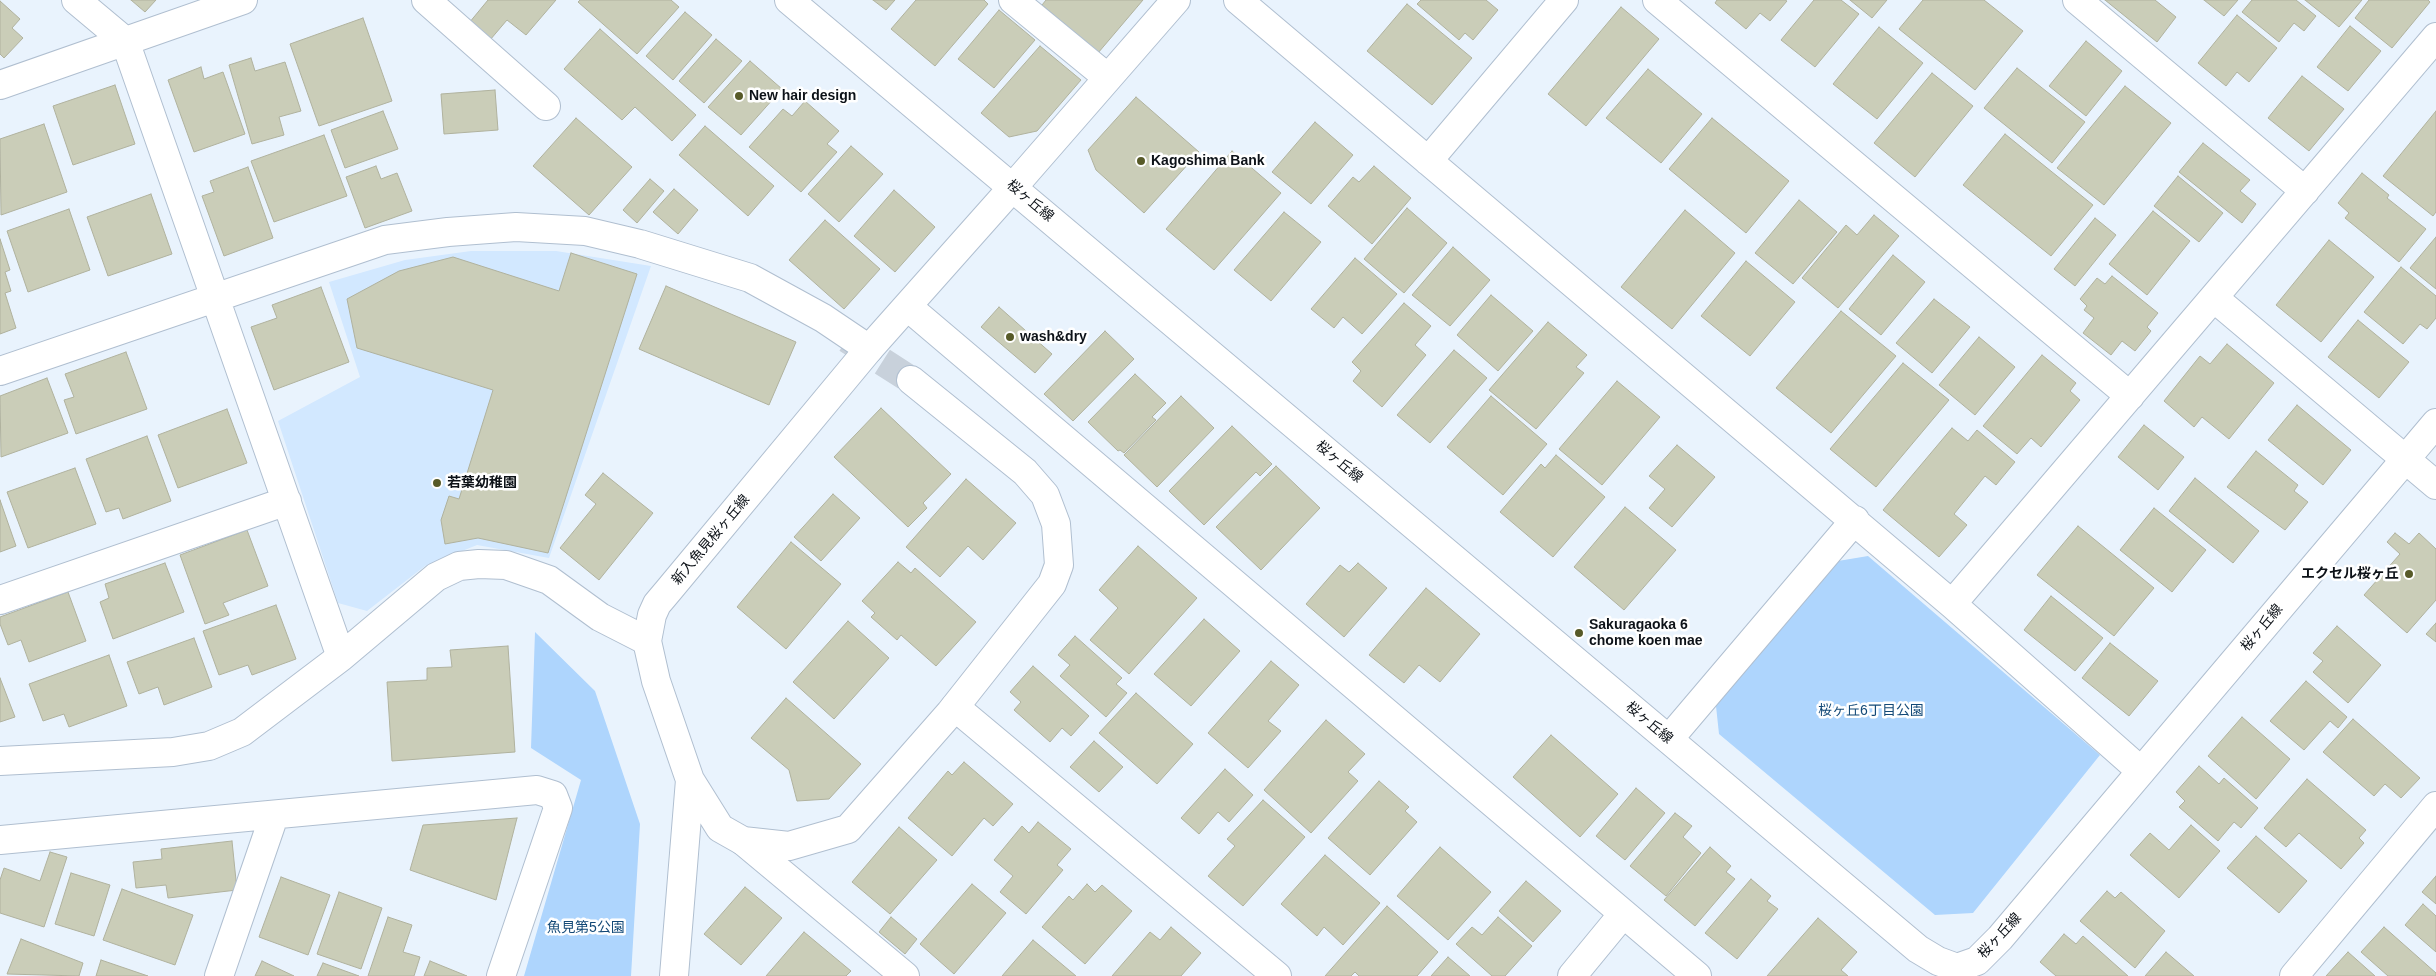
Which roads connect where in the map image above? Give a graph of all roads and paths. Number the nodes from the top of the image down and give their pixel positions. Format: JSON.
{"nodes":[{"id":1,"x":76,"y":0,"type":"edge"},
{"id":2,"x":242,"y":0,"type":"edge"},
{"id":3,"x":426,"y":0,"type":"edge"},
{"id":4,"x":789,"y":0,"type":"edge"},
{"id":5,"x":1013,"y":0,"type":"edge"},
{"id":6,"x":1176,"y":0,"type":"edge"},
{"id":7,"x":1238,"y":0,"type":"edge"},
{"id":8,"x":1564,"y":0,"type":"edge"},
{"id":9,"x":1656,"y":0,"type":"edge"},
{"id":10,"x":2078,"y":0,"type":"edge"},
{"id":11,"x":2436,"y":37,"type":"edge"},
{"id":12,"x":125,"y":41,"type":"junction"},
{"id":13,"x":1108,"y":78,"type":"junction"},
{"id":14,"x":0,"y":85,"type":"edge"},
{"id":15,"x":546,"y":106,"type":"dead end"},
{"id":16,"x":1428,"y":161,"type":"junction"},
{"id":17,"x":1013,"y":187,"type":"junction"},
{"id":18,"x":2305,"y":191,"type":"junction"},
{"id":19,"x":216,"y":298,"type":"junction"},
{"id":20,"x":2214,"y":298,"type":"junction"},
{"id":21,"x":908,"y":308,"type":"junction"},
{"id":22,"x":869,"y":349,"type":"junction"},
{"id":23,"x":0,"y":371,"type":"edge"},
{"id":24,"x":911,"y":380,"type":"tunnel mouth"},
{"id":25,"x":2130,"y":396,"type":"junction"},
{"id":26,"x":2436,"y":423,"type":"edge"},
{"id":27,"x":2406,"y":459,"type":"junction"},
{"id":28,"x":2436,"y":486,"type":"edge"},
{"id":29,"x":287,"y":502,"type":"junction"},
{"id":30,"x":1854,"y":520,"type":"junction"},
{"id":31,"x":0,"y":600,"type":"edge"},
{"id":32,"x":1952,"y":604,"type":"junction"},
{"id":33,"x":647,"y":641,"type":"junction"},
{"id":34,"x":341,"y":657,"type":"junction"},
{"id":35,"x":955,"y":707,"type":"junction"},
{"id":36,"x":1669,"y":739,"type":"junction"},
{"id":37,"x":0,"y":760,"type":"edge"},
{"id":38,"x":2142,"y":771,"type":"junction"},
{"id":39,"x":690,"y":780,"type":"junction"},
{"id":40,"x":2436,"y":806,"type":"edge"},
{"id":41,"x":274,"y":816,"type":"junction"},
{"id":42,"x":0,"y":840,"type":"edge"},
{"id":43,"x":743,"y":841,"type":"junction"},
{"id":44,"x":1623,"y":914,"type":"junction"},
{"id":45,"x":1959,"y":972,"type":"edge"},
{"id":46,"x":219,"y":976,"type":"edge"},
{"id":47,"x":501,"y":976,"type":"edge"},
{"id":48,"x":674,"y":976,"type":"edge"},
{"id":49,"x":904,"y":976,"type":"edge"},
{"id":50,"x":1277,"y":976,"type":"edge"},
{"id":51,"x":1572,"y":976,"type":"edge"},
{"id":52,"x":1697,"y":976,"type":"edge"},
{"id":53,"x":2294,"y":976,"type":"edge"}],
"edges":[{"from":1,"to":12,"type":"street"},
{"from":2,"to":12,"type":"street"},
{"from":3,"to":15,"type":"street"},
{"from":4,"to":17,"type":"street","name":"桜ヶ丘線"},
{"from":5,"to":13,"type":"street"},
{"from":6,"to":13,"type":"street","name":"新入魚見桜ヶ丘線"},
{"from":7,"to":16,"type":"street"},
{"from":8,"to":16,"type":"street"},
{"from":9,"to":25,"type":"street"},
{"from":10,"to":18,"type":"street"},
{"from":11,"to":18,"type":"street"},
{"from":12,"to":14,"type":"street"},
{"from":12,"to":19,"type":"street"},
{"from":13,"to":17,"type":"street","name":"新入魚見桜ヶ丘線"},
{"from":16,"to":30,"type":"street"},
{"from":17,"to":21,"type":"street","name":"新入魚見桜ヶ丘線"},
{"from":17,"to":36,"type":"street","name":"桜ヶ丘線"},
{"from":18,"to":20,"type":"street"},
{"from":19,"to":22,"type":"street"},
{"from":19,"to":23,"type":"street"},
{"from":19,"to":29,"type":"street"},
{"from":20,"to":25,"type":"street"},
{"from":20,"to":27,"type":"street"},
{"from":21,"to":22,"type":"street","name":"新入魚見桜ヶ丘線"},
{"from":21,"to":44,"type":"street"},
{"from":22,"to":33,"type":"street","name":"新入魚見桜ヶ丘線"},
{"from":24,"to":35,"type":"street"},
{"from":25,"to":32,"type":"street"},
{"from":26,"to":27,"type":"street","name":"桜ヶ丘線"},
{"from":27,"to":28,"type":"street"},
{"from":27,"to":38,"type":"street","name":"桜ヶ丘線"},
{"from":29,"to":31,"type":"street"},
{"from":29,"to":34,"type":"street"},
{"from":30,"to":32,"type":"street"},
{"from":30,"to":36,"type":"street"},
{"from":32,"to":38,"type":"street"},
{"from":33,"to":34,"type":"street"},
{"from":33,"to":39,"type":"street","name":"新入魚見桜ヶ丘線"},
{"from":34,"to":37,"type":"street"},
{"from":35,"to":43,"type":"street"},
{"from":35,"to":50,"type":"street"},
{"from":36,"to":45,"type":"street","name":"桜ヶ丘線"},
{"from":38,"to":45,"type":"street","name":"桜ヶ丘線"},
{"from":39,"to":43,"type":"street"},
{"from":39,"to":48,"type":"street","name":"新入魚見桜ヶ丘線"},
{"from":40,"to":53,"type":"street"},
{"from":41,"to":42,"type":"street"},
{"from":41,"to":46,"type":"street"},
{"from":41,"to":47,"type":"street"},
{"from":43,"to":49,"type":"street"},
{"from":44,"to":51,"type":"street"},
{"from":44,"to":52,"type":"street"}]}
